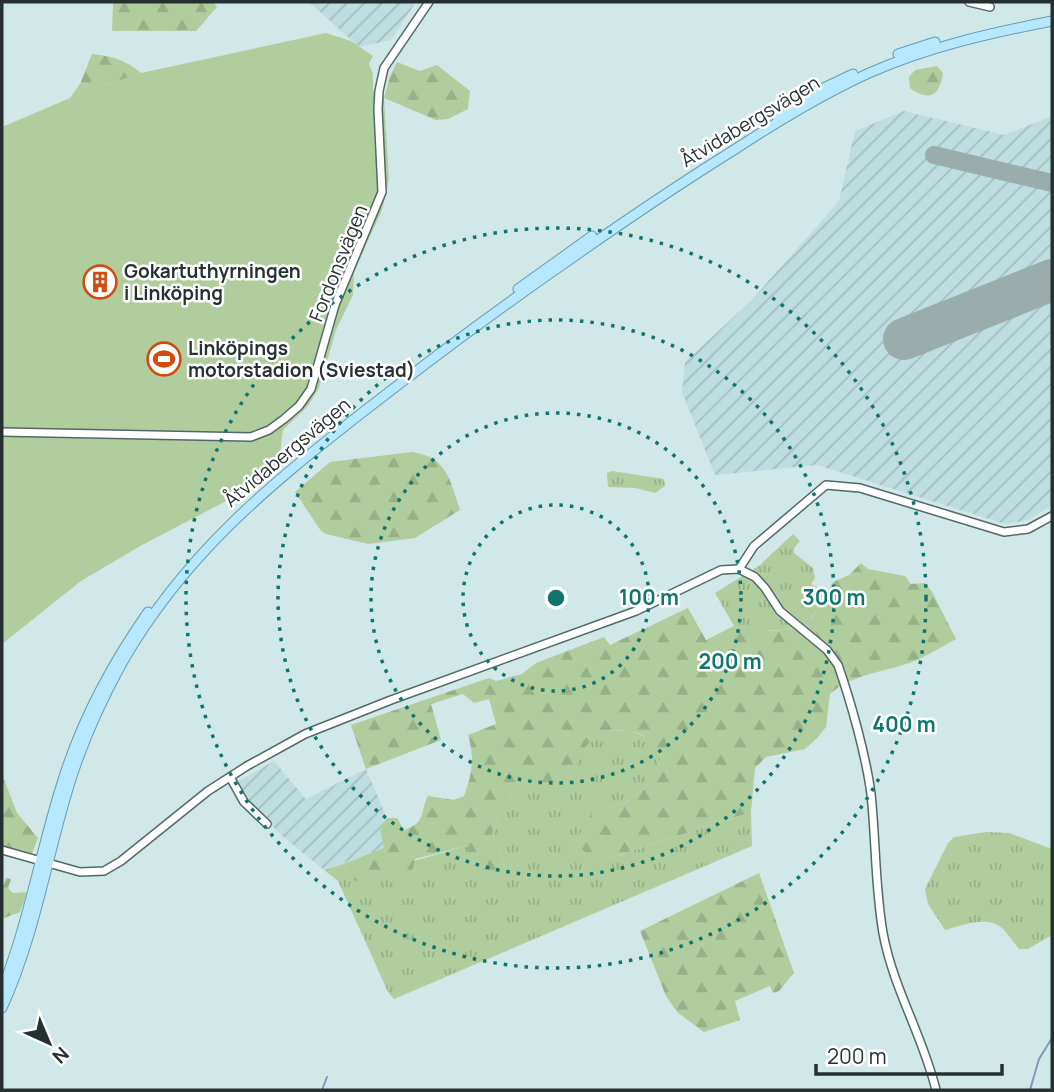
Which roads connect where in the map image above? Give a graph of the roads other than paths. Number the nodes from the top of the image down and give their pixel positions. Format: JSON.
{"nodes":[{"id":1,"x":429,"y":2,"type":"edge"},
{"id":2,"x":969,"y":2,"type":"edge"},
{"id":3,"x":990,"y":7,"type":"dead end"},
{"id":4,"x":1052,"y":15,"type":"edge"},
{"id":5,"x":1052,"y":21,"type":"edge"},
{"id":6,"x":2,"y":432,"type":"edge"},
{"id":7,"x":1052,"y":516,"type":"edge"},
{"id":8,"x":739,"y":569,"type":"junction"},
{"id":9,"x":230,"y":777,"type":"junction"},
{"id":10,"x":267,"y":824,"type":"dead end"},
{"id":11,"x":2,"y":850,"type":"edge"},
{"id":12,"x":45,"y":861,"type":"junction"},
{"id":13,"x":2,"y":989,"type":"edge"},
{"id":14,"x":2,"y":1008,"type":"edge"},
{"id":15,"x":936,"y":1090,"type":"edge"}],
"edges":[{"from":1,"to":6,"type":"street","name":"Fordonsvägen"},
{"from":2,"to":3,"type":"street"},
{"from":4,"to":12,"type":"main road","name":"Åtvidabergsvägen"},
{"from":5,"to":12,"type":"main road","name":"Åtvidabergsvägen"},
{"from":7,"to":8,"type":"street"},
{"from":8,"to":9,"type":"street"},
{"from":8,"to":15,"type":"street"},
{"from":9,"to":10,"type":"street"},
{"from":9,"to":12,"type":"street"},
{"from":11,"to":12,"type":"street"},
{"from":12,"to":13,"type":"main road","name":"Åtvidabergsvägen"},
{"from":12,"to":14,"type":"main road","name":"Åtvidabergsvägen"}]}
